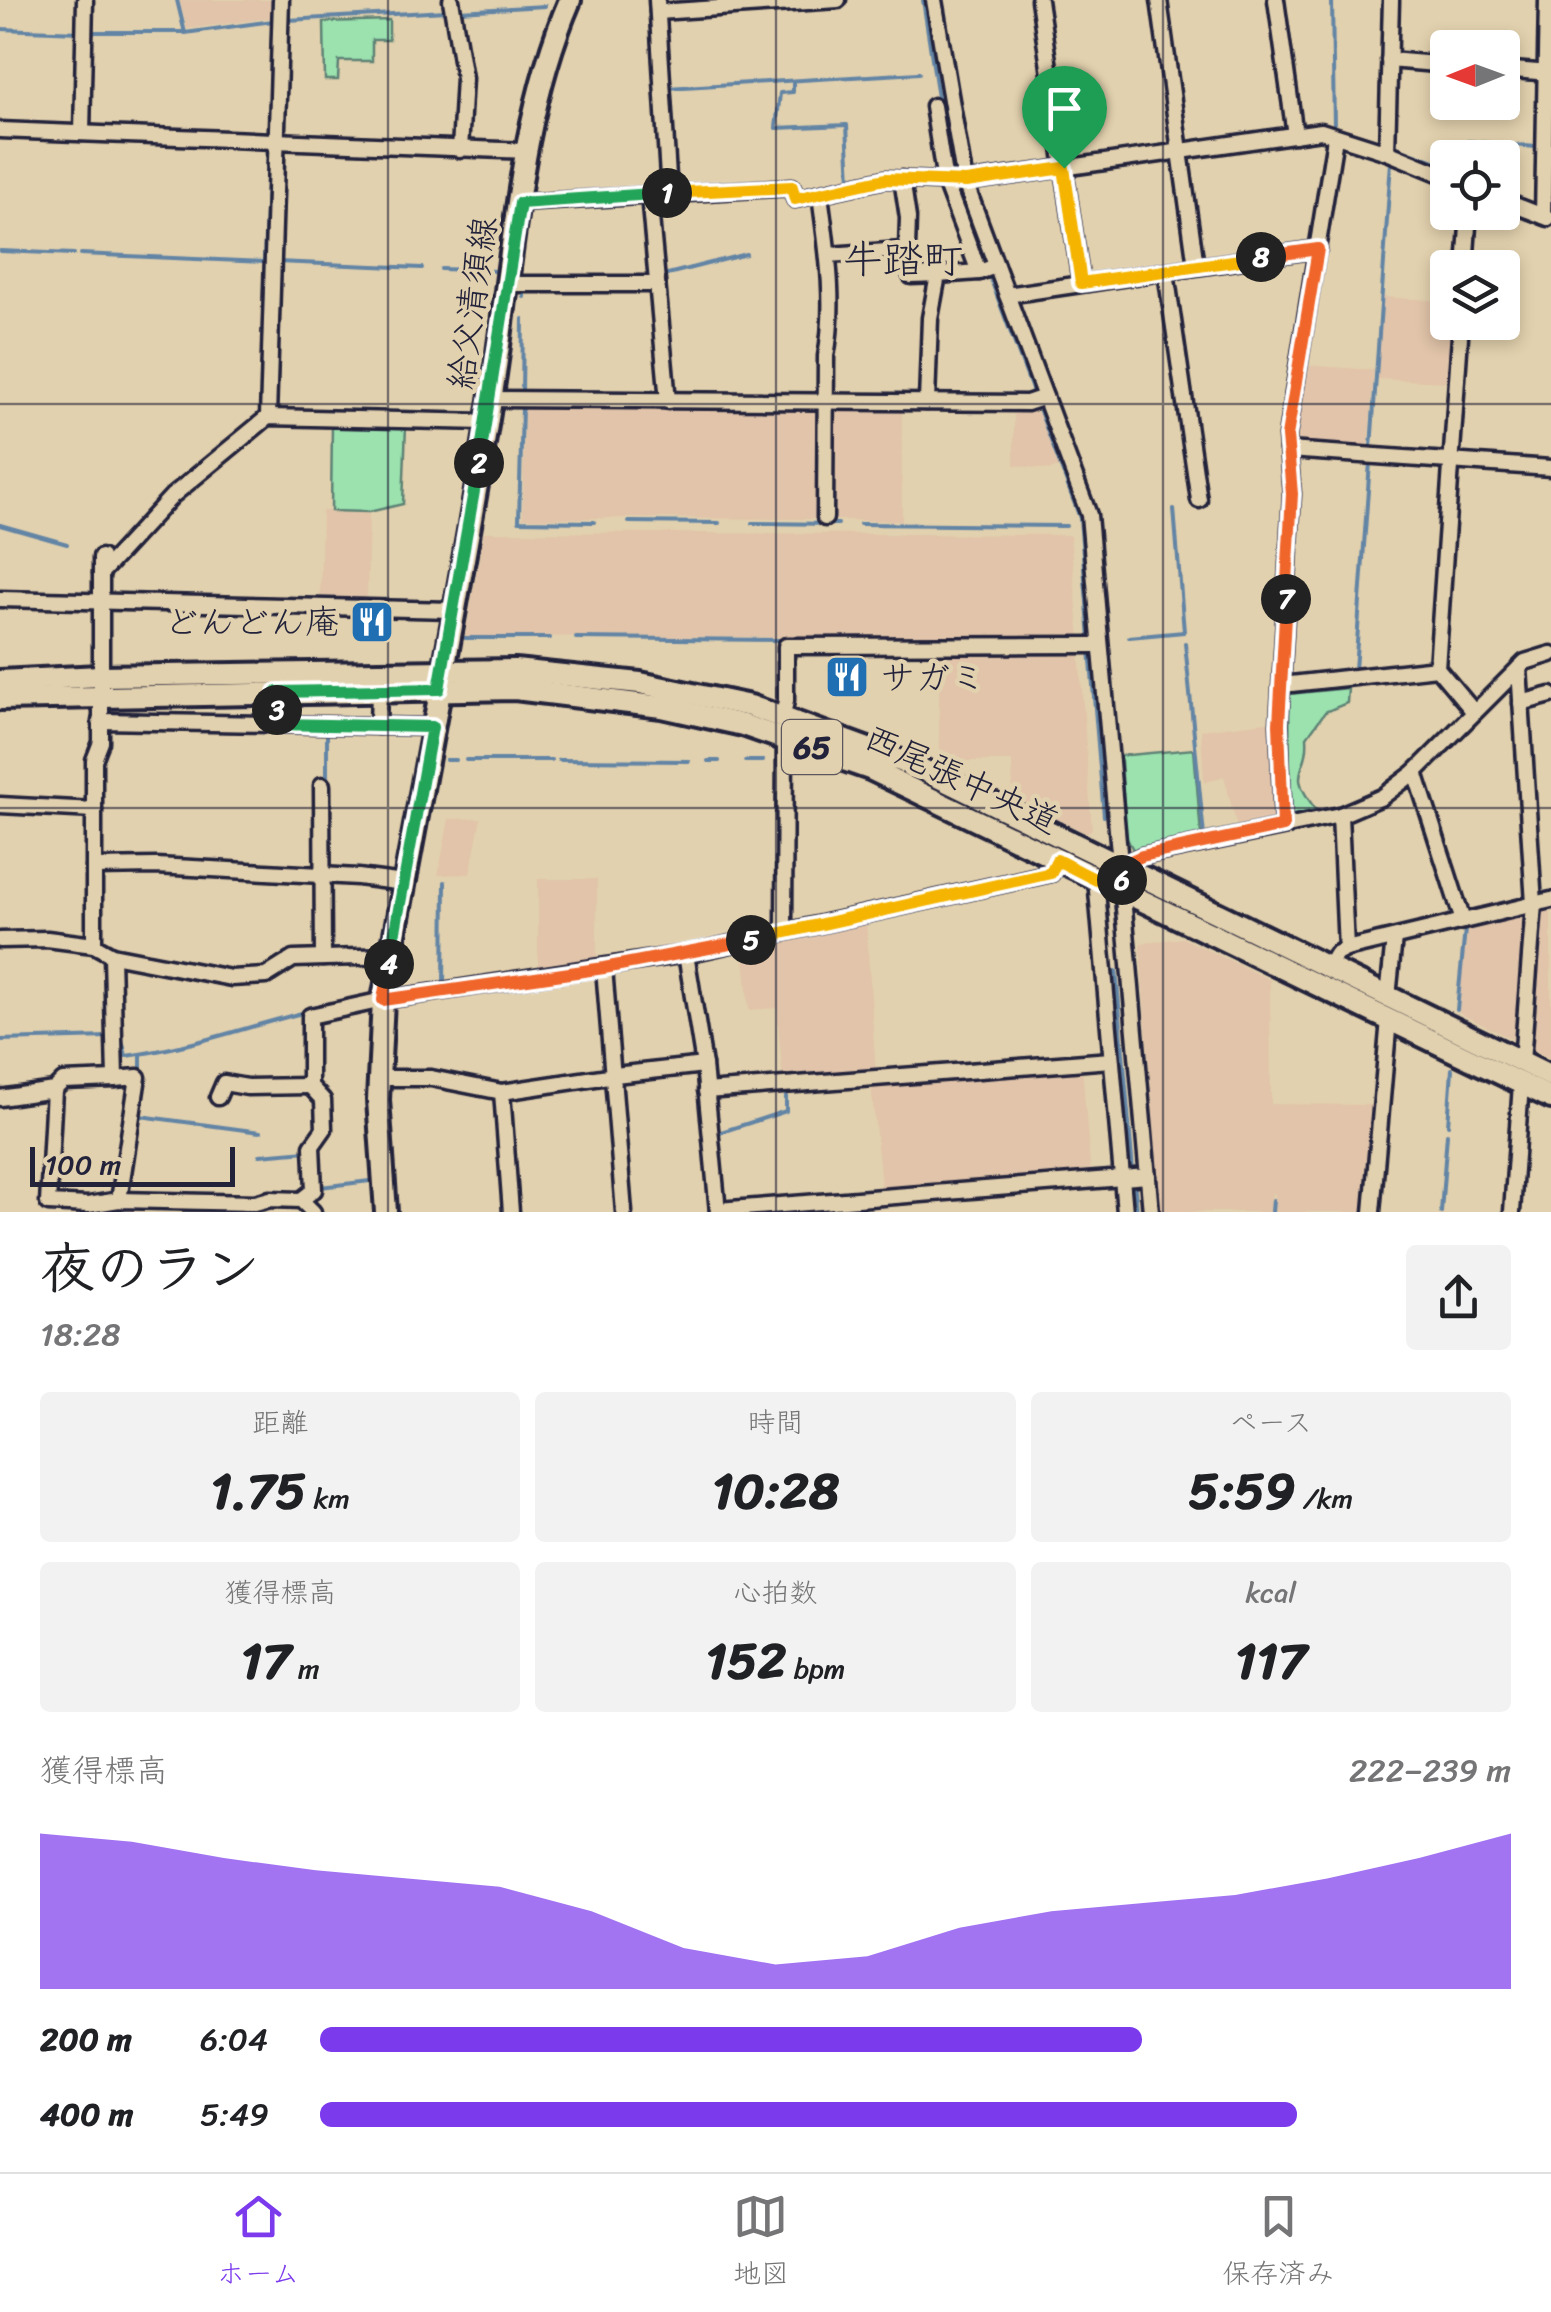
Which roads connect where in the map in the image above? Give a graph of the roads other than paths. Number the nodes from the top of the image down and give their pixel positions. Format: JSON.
{"nodes":[{"id":1,"x":85,"y":0,"type":"edge"},
{"id":2,"x":281,"y":0,"type":"edge"},
{"id":3,"x":451,"y":0,"type":"edge"},
{"id":4,"x":570,"y":0,"type":"edge"},
{"id":5,"x":838,"y":0,"type":"edge"},
{"id":6,"x":934,"y":0,"type":"edge"},
{"id":7,"x":1039,"y":0,"type":"edge"},
{"id":8,"x":1159,"y":0,"type":"edge"},
{"id":9,"x":1276,"y":0,"type":"edge"},
{"id":10,"x":1390,"y":0,"type":"edge"},
{"id":11,"x":1546,"y":0,"type":"edge"},
{"id":12,"x":657,"y":6,"type":"edge"},
{"id":13,"x":1389,"y":60,"type":"junction"},
{"id":14,"x":1430,"y":63,"type":"edge"},
{"id":15,"x":1520,"y":70,"type":"edge"},
{"id":16,"x":1548,"y":72,"type":"edge"},
{"id":17,"x":934,"y":106,"type":"dead end"},
{"id":18,"x":0,"y":130,"type":"edge"},
{"id":19,"x":82,"y":134,"type":"junction"},
{"id":20,"x":1295,"y":135,"type":"junction"},
{"id":21,"x":1335,"y":138,"type":"junction"},
{"id":22,"x":276,"y":142,"type":"junction"},
{"id":23,"x":460,"y":150,"type":"junction"},
{"id":24,"x":1180,"y":150,"type":"junction"},
{"id":25,"x":528,"y":151,"type":"junction"},
{"id":26,"x":1387,"y":152,"type":"junction"},
{"id":27,"x":1064,"y":168,"type":"junction"},
{"id":28,"x":1430,"y":170,"type":"edge"},
{"id":29,"x":902,"y":179,"type":"junction"},
{"id":30,"x":955,"y":182,"type":"junction"},
{"id":31,"x":668,"y":193,"type":"junction"},
{"id":32,"x":648,"y":195,"type":"junction"},
{"id":33,"x":820,"y":195,"type":"junction"},
{"id":34,"x":520,"y":203,"type":"junction"},
{"id":35,"x":1520,"y":207,"type":"edge"},
{"id":36,"x":1547,"y":218,"type":"edge"},
{"id":37,"x":1318,"y":249,"type":"junction"},
{"id":38,"x":903,"y":250,"type":"junction"},
{"id":39,"x":828,"y":256,"type":"junction"},
{"id":40,"x":1196,"y":266,"type":"junction"},
{"id":41,"x":987,"y":269,"type":"junction"},
{"id":42,"x":1166,"y":272,"type":"junction"},
{"id":43,"x":938,"y":275,"type":"junction"},
{"id":44,"x":1081,"y":283,"type":"junction"},
{"id":45,"x":508,"y":284,"type":"junction"},
{"id":46,"x":656,"y":284,"type":"junction"},
{"id":47,"x":1007,"y":295,"type":"junction"},
{"id":48,"x":1460,"y":340,"type":"edge"},
{"id":49,"x":492,"y":399,"type":"junction"},
{"id":50,"x":1038,"y":399,"type":"junction"},
{"id":51,"x":668,"y":401,"type":"junction"},
{"id":52,"x":927,"y":402,"type":"junction"},
{"id":53,"x":826,"y":403,"type":"junction"},
{"id":54,"x":268,"y":417,"type":"junction"},
{"id":55,"x":486,"y":422,"type":"junction"},
{"id":56,"x":1288,"y":450,"type":"junction"},
{"id":57,"x":1452,"y":461,"type":"junction"},
{"id":58,"x":1551,"y":468,"type":"edge"},
{"id":59,"x":1198,"y":500,"type":"dead end"},
{"id":60,"x":825,"y":518,"type":"dead end"},
{"id":61,"x":0,"y":598,"type":"edge"},
{"id":62,"x":101,"y":600,"type":"junction"},
{"id":63,"x":453,"y":610,"type":"junction"},
{"id":64,"x":1093,"y":645,"type":"junction"},
{"id":65,"x":1551,"y":654,"type":"edge"},
{"id":66,"x":1437,"y":668,"type":"junction"},
{"id":67,"x":1519,"y":668,"type":"junction"},
{"id":68,"x":440,"y":680,"type":"junction"},
{"id":69,"x":0,"y":681,"type":"edge"},
{"id":70,"x":1282,"y":685,"type":"junction"},
{"id":71,"x":100,"y":686,"type":"junction"},
{"id":72,"x":379,"y":690,"type":"junction"},
{"id":73,"x":277,"y":692,"type":"junction"},
{"id":74,"x":224,"y":693,"type":"junction"},
{"id":75,"x":1551,"y":695,"type":"edge"},
{"id":76,"x":0,"y":699,"type":"edge"},
{"id":77,"x":1521,"y":703,"type":"junction"},
{"id":78,"x":1474,"y":712,"type":"junction"},
{"id":79,"x":100,"y":721,"type":"junction"},
{"id":80,"x":224,"y":723,"type":"junction"},
{"id":81,"x":276,"y":724,"type":"junction"},
{"id":82,"x":378,"y":726,"type":"junction"},
{"id":83,"x":432,"y":727,"type":"junction"},
{"id":84,"x":784,"y":727,"type":"junction"},
{"id":85,"x":1415,"y":772,"type":"junction"},
{"id":86,"x":322,"y":786,"type":"dead end"},
{"id":87,"x":0,"y":805,"type":"edge"},
{"id":88,"x":94,"y":810,"type":"junction"},
{"id":89,"x":1340,"y":815,"type":"junction"},
{"id":90,"x":1283,"y":826,"type":"junction"},
{"id":91,"x":1057,"y":860,"type":"junction"},
{"id":92,"x":94,"y":866,"type":"junction"},
{"id":93,"x":1120,"y":866,"type":"junction"},
{"id":94,"x":320,"y":876,"type":"junction"},
{"id":95,"x":1096,"y":879,"type":"junction"},
{"id":96,"x":404,"y":882,"type":"junction"},
{"id":97,"x":1124,"y":894,"type":"junction"},
{"id":98,"x":1551,"y":900,"type":"edge"},
{"id":99,"x":1534,"y":904,"type":"junction"},
{"id":100,"x":1463,"y":921,"type":"junction"},
{"id":101,"x":784,"y":932,"type":"junction"},
{"id":102,"x":1394,"y":938,"type":"junction"},
{"id":103,"x":0,"y":940,"type":"edge"},
{"id":104,"x":94,"y":945,"type":"junction"},
{"id":105,"x":1346,"y":949,"type":"junction"},
{"id":106,"x":686,"y":954,"type":"junction"},
{"id":107,"x":112,"y":955,"type":"junction"},
{"id":108,"x":391,"y":956,"type":"junction"},
{"id":109,"x":323,"y":958,"type":"junction"},
{"id":110,"x":604,"y":968,"type":"junction"},
{"id":111,"x":1328,"y":970,"type":"junction"},
{"id":112,"x":1388,"y":998,"type":"junction"},
{"id":113,"x":383,"y":1000,"type":"junction"},
{"id":114,"x":1388,"y":1019,"type":"junction"},
{"id":115,"x":1112,"y":1060,"type":"junction"},
{"id":116,"x":1522,"y":1062,"type":"junction"},
{"id":117,"x":704,"y":1066,"type":"junction"},
{"id":118,"x":614,"y":1075,"type":"junction"},
{"id":119,"x":1551,"y":1076,"type":"edge"},
{"id":120,"x":115,"y":1078,"type":"junction"},
{"id":121,"x":378,"y":1078,"type":"junction"},
{"id":122,"x":1521,"y":1084,"type":"junction"},
{"id":123,"x":310,"y":1086,"type":"junction"},
{"id":124,"x":54,"y":1090,"type":"junction"},
{"id":125,"x":706,"y":1091,"type":"junction"},
{"id":126,"x":502,"y":1092,"type":"junction"},
{"id":127,"x":218,"y":1097,"type":"dead end"},
{"id":128,"x":0,"y":1098,"type":"edge"},
{"id":129,"x":1551,"y":1098,"type":"edge"},
{"id":130,"x":1134,"y":1177,"type":"junction"},
{"id":131,"x":118,"y":1200,"type":"junction"},
{"id":132,"x":301,"y":1200,"type":"junction"},
{"id":133,"x":88,"y":1209,"type":"edge"},
{"id":134,"x":716,"y":1211,"type":"edge"},
{"id":135,"x":312,"y":1212,"type":"edge"},
{"id":136,"x":386,"y":1212,"type":"edge"},
{"id":137,"x":512,"y":1212,"type":"edge"},
{"id":138,"x":624,"y":1212,"type":"edge"},
{"id":139,"x":1124,"y":1212,"type":"edge"},
{"id":140,"x":1150,"y":1212,"type":"edge"},
{"id":141,"x":1372,"y":1212,"type":"edge"},
{"id":142,"x":1512,"y":1212,"type":"edge"}],
"edges":[{"from":1,"to":19,"type":"street"},
{"from":2,"to":22,"type":"street"},
{"from":3,"to":23,"type":"street"},
{"from":4,"to":25,"type":"main road","name":"給父清須線"},
{"from":5,"to":12,"type":"street"},
{"from":6,"to":30,"type":"street"},
{"from":7,"to":27,"type":"street"},
{"from":8,"to":24,"type":"street"},
{"from":9,"to":20,"type":"street"},
{"from":10,"to":13,"type":"street"},
{"from":11,"to":16,"type":"street"},
{"from":12,"to":31,"type":"street"},
{"from":13,"to":14,"type":"street"},
{"from":13,"to":26,"type":"street"},
{"from":15,"to":16,"type":"street"},
{"from":16,"to":36,"type":"street"},
{"from":17,"to":30,"type":"street"},
{"from":18,"to":19,"type":"street"},
{"from":19,"to":22,"type":"street"},
{"from":20,"to":21,"type":"street"},
{"from":20,"to":24,"type":"street"},
{"from":21,"to":26,"type":"street"},
{"from":21,"to":37,"type":"street"},
{"from":22,"to":23,"type":"street"},
{"from":22,"to":54,"type":"street"},
{"from":23,"to":25,"type":"street"},
{"from":24,"to":27,"type":"street"},
{"from":24,"to":40,"type":"street"},
{"from":25,"to":34,"type":"main road","name":"給父清須線"},
{"from":26,"to":28,"type":"street"},
{"from":27,"to":30,"type":"street"},
{"from":27,"to":44,"type":"street"},
{"from":29,"to":30,"type":"street"},
{"from":29,"to":33,"type":"street"},
{"from":29,"to":38,"type":"street"},
{"from":30,"to":41,"type":"street"},
{"from":31,"to":32,"type":"street"},
{"from":31,"to":33,"type":"street"},
{"from":32,"to":34,"type":"street"},
{"from":32,"to":46,"type":"street"},
{"from":33,"to":39,"type":"street"},
{"from":34,"to":45,"type":"main road","name":"給父清須線"},
{"from":35,"to":36,"type":"street"},
{"from":37,"to":40,"type":"street"},
{"from":37,"to":56,"type":"street"},
{"from":38,"to":39,"type":"street"},
{"from":38,"to":43,"type":"street"},
{"from":39,"to":53,"type":"street"},
{"from":40,"to":42,"type":"street"},
{"from":41,"to":43,"type":"street"},
{"from":41,"to":47,"type":"street"},
{"from":42,"to":44,"type":"street"},
{"from":42,"to":59,"type":"street"},
{"from":43,"to":52,"type":"street"},
{"from":44,"to":47,"type":"street"},
{"from":45,"to":46,"type":"street"},
{"from":45,"to":49,"type":"main road","name":"給父清須線"},
{"from":46,"to":51,"type":"street"},
{"from":47,"to":50,"type":"street"},
{"from":48,"to":57,"type":"street"},
{"from":49,"to":51,"type":"street"},
{"from":49,"to":55,"type":"main road","name":"給父清須線"},
{"from":50,"to":52,"type":"street"},
{"from":50,"to":64,"type":"street"},
{"from":51,"to":53,"type":"street"},
{"from":52,"to":53,"type":"street"},
{"from":53,"to":60,"type":"street"},
{"from":54,"to":55,"type":"street"},
{"from":54,"to":62,"type":"street"},
{"from":55,"to":63,"type":"main road","name":"給父清須線"},
{"from":56,"to":57,"type":"street"},
{"from":56,"to":70,"type":"street"},
{"from":57,"to":58,"type":"street"},
{"from":57,"to":66,"type":"street"},
{"from":61,"to":62,"type":"street"},
{"from":62,"to":63,"type":"street"},
{"from":62,"to":71,"type":"street"},
{"from":63,"to":68,"type":"main road","name":"給父清須線"},
{"from":64,"to":84,"type":"street"},
{"from":64,"to":93,"type":"street"},
{"from":65,"to":67,"type":"street"},
{"from":66,"to":70,"type":"street"},
{"from":66,"to":78,"type":"street"},
{"from":67,"to":77,"type":"street"},
{"from":67,"to":78,"type":"street"},
{"from":68,"to":71,"type":"main road","name":"西尾張中央道","number":"65"},
{"from":68,"to":72,"type":"main road","name":"西尾張中央道","number":"65"},
{"from":68,"to":83,"type":"main road","name":"給父清須線"},
{"from":68,"to":84,"type":"main road","name":"西尾張中央道","number":"65"},
{"from":69,"to":71,"type":"main road","name":"西尾張中央道","number":"65"},
{"from":70,"to":90,"type":"street"},
{"from":71,"to":74,"type":"main road","name":"西尾張中央道","number":"65"},
{"from":71,"to":76,"type":"main road","name":"西尾張中央道","number":"65"},
{"from":71,"to":79,"type":"street"},
{"from":72,"to":73,"type":"main road","name":"西尾張中央道","number":"65"},
{"from":72,"to":82,"type":"street"},
{"from":73,"to":74,"type":"main road","name":"西尾張中央道","number":"65"},
{"from":73,"to":81,"type":"street"},
{"from":74,"to":80,"type":"street"},
{"from":75,"to":77,"type":"street"},
{"from":77,"to":99,"type":"street"},
{"from":78,"to":85,"type":"street"},
{"from":79,"to":80,"type":"street"},
{"from":79,"to":88,"type":"street"},
{"from":80,"to":81,"type":"street"},
{"from":81,"to":82,"type":"street"},
{"from":82,"to":83,"type":"street"},
{"from":83,"to":96,"type":"main road","name":"給父清須線"},
{"from":84,"to":91,"type":"main road","name":"西尾張中央道","number":"65"},
{"from":84,"to":93,"type":"main road","name":"西尾張中央道","number":"65"},
{"from":84,"to":101,"type":"street"},
{"from":85,"to":89,"type":"street"},
{"from":85,"to":100,"type":"street"},
{"from":86,"to":94,"type":"street"},
{"from":87,"to":88,"type":"street"},
{"from":88,"to":92,"type":"street"},
{"from":89,"to":90,"type":"street"},
{"from":89,"to":105,"type":"street"},
{"from":90,"to":93,"type":"street"},
{"from":91,"to":95,"type":"main road","name":"西尾張中央道","number":"65"},
{"from":91,"to":101,"type":"street"},
{"from":92,"to":94,"type":"street"},
{"from":92,"to":104,"type":"street"},
{"from":93,"to":97,"type":"street"},
{"from":93,"to":111,"type":"main road","name":"西尾張中央道","number":"65"},
{"from":94,"to":96,"type":"street"},
{"from":94,"to":109,"type":"street"},
{"from":95,"to":97,"type":"main road","name":"西尾張中央道","number":"65"},
{"from":95,"to":115,"type":"street"},
{"from":96,"to":108,"type":"main road","name":"給父清須線"},
{"from":97,"to":114,"type":"main road","name":"西尾張中央道","number":"65"},
{"from":97,"to":130,"type":"street"},
{"from":98,"to":99,"type":"street"},
{"from":99,"to":100,"type":"street"},
{"from":99,"to":116,"type":"street"},
{"from":100,"to":102,"type":"street"},
{"from":101,"to":106,"type":"street"},
{"from":102,"to":105,"type":"street"},
{"from":102,"to":112,"type":"street"},
{"from":103,"to":104,"type":"street"},
{"from":104,"to":107,"type":"street"},
{"from":105,"to":111,"type":"street"},
{"from":106,"to":110,"type":"street"},
{"from":106,"to":117,"type":"street"},
{"from":107,"to":109,"type":"street"},
{"from":107,"to":120,"type":"street"},
{"from":108,"to":109,"type":"street"},
{"from":108,"to":113,"type":"main road","name":"給父清須線"},
{"from":110,"to":113,"type":"street"},
{"from":110,"to":118,"type":"street"},
{"from":111,"to":112,"type":"main road","name":"西尾張中央道","number":"65"},
{"from":112,"to":116,"type":"main road","name":"西尾張中央道","number":"65"},
{"from":113,"to":121,"type":"main road","name":"給父清須線"},
{"from":113,"to":123,"type":"street"},
{"from":114,"to":122,"type":"main road","name":"西尾張中央道","number":"65"},
{"from":114,"to":141,"type":"street"},
{"from":115,"to":125,"type":"street"},
{"from":115,"to":130,"type":"street"},
{"from":116,"to":119,"type":"main road","name":"西尾張中央道","number":"65"},
{"from":117,"to":118,"type":"street"},
{"from":117,"to":125,"type":"street"},
{"from":118,"to":126,"type":"street"},
{"from":118,"to":138,"type":"street"},
{"from":120,"to":124,"type":"street"},
{"from":120,"to":131,"type":"street"},
{"from":121,"to":126,"type":"street"},
{"from":121,"to":136,"type":"main road","name":"給父清須線"},
{"from":122,"to":129,"type":"main road","name":"西尾張中央道","number":"65"},
{"from":122,"to":142,"type":"street"},
{"from":123,"to":127,"type":"street"},
{"from":123,"to":132,"type":"street"},
{"from":124,"to":128,"type":"street"},
{"from":124,"to":133,"type":"street"},
{"from":125,"to":134,"type":"street"},
{"from":126,"to":137,"type":"street"},
{"from":130,"to":134,"type":"street"},
{"from":130,"to":139,"type":"street"},
{"from":130,"to":140,"type":"street"},
{"from":131,"to":132,"type":"street"},
{"from":131,"to":133,"type":"street"},
{"from":132,"to":135,"type":"street"}]}
